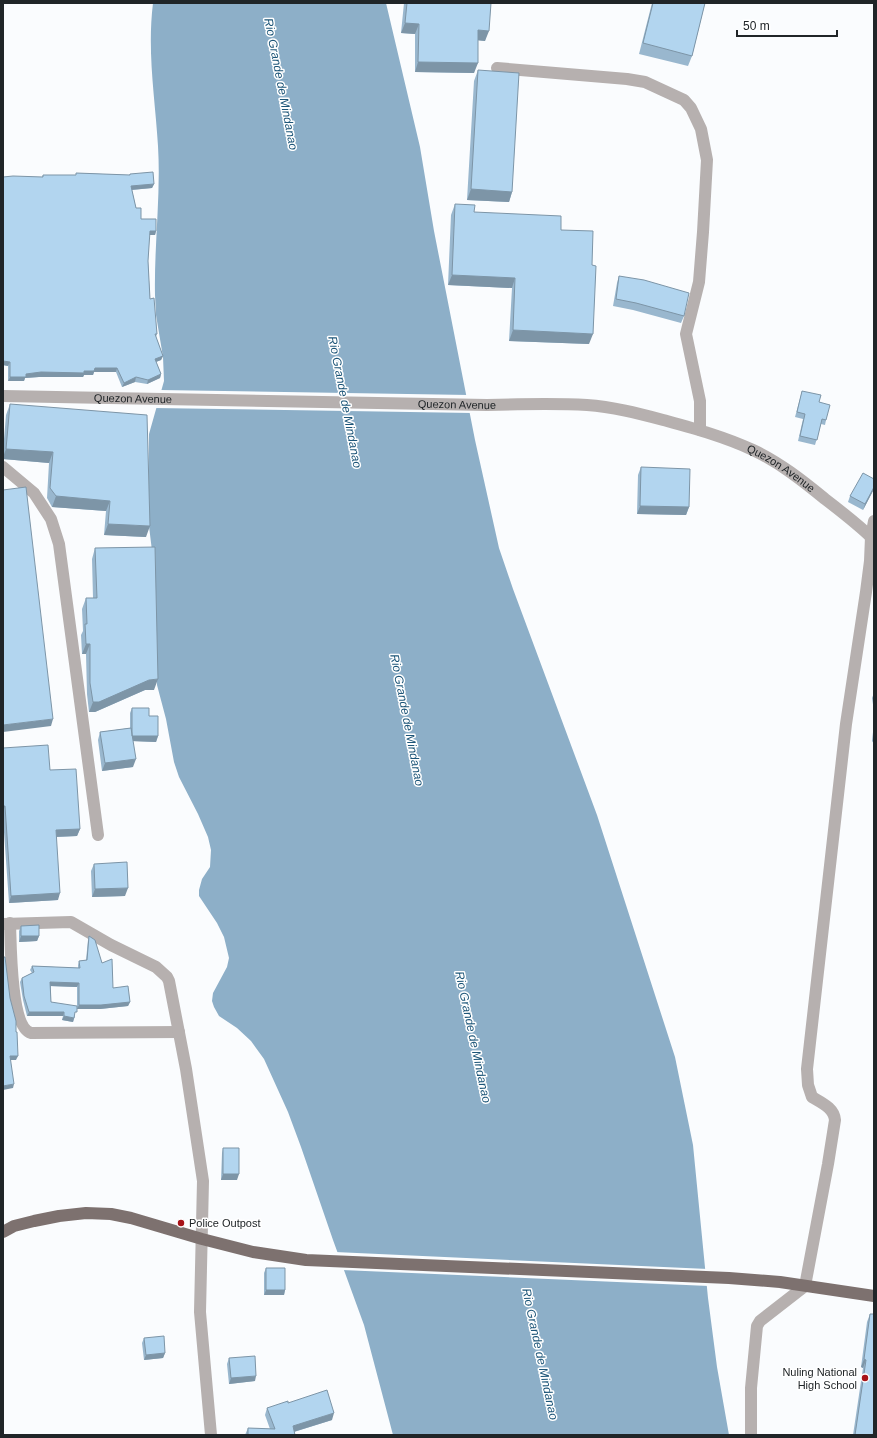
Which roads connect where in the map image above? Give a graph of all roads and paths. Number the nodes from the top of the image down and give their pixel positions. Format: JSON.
{"nodes":[{"id":1,"x":497,"y":68,"type":"dead end"},
{"id":2,"x":3,"y":396,"type":"edge"},
{"id":3,"x":700,"y":430,"type":"junction"},
{"id":4,"x":3,"y":467,"type":"edge"},
{"id":5,"x":874,"y":521,"type":"edge"},
{"id":6,"x":872,"y":538,"type":"edge"},
{"id":7,"x":98,"y":835,"type":"dead end"},
{"id":8,"x":6,"y":923,"type":"edge"},
{"id":9,"x":179,"y":1032,"type":"junction"},
{"id":10,"x":3,"y":1232,"type":"edge"},
{"id":11,"x":202,"y":1239,"type":"junction"},
{"id":12,"x":805,"y":1286,"type":"junction"},
{"id":13,"x":874,"y":1296,"type":"edge"},
{"id":14,"x":212,"y":1435,"type":"edge"},
{"id":15,"x":751,"y":1435,"type":"edge"}],
"edges":[{"from":1,"to":3,"type":"street"},
{"from":2,"to":3,"type":"street","name":"Quezon Avenue"},
{"from":3,"to":6,"type":"street","name":"Quezon Avenue"},
{"from":4,"to":7,"type":"street"},
{"from":5,"to":6,"type":"street"},
{"from":6,"to":12,"type":"street"},
{"from":8,"to":9,"type":"street"},
{"from":8,"to":9,"type":"street"},
{"from":9,"to":11,"type":"street"},
{"from":10,"to":11,"type":"main road"},
{"from":11,"to":12,"type":"main road"},
{"from":11,"to":14,"type":"street"},
{"from":12,"to":13,"type":"main road"},
{"from":12,"to":15,"type":"street"}]}
